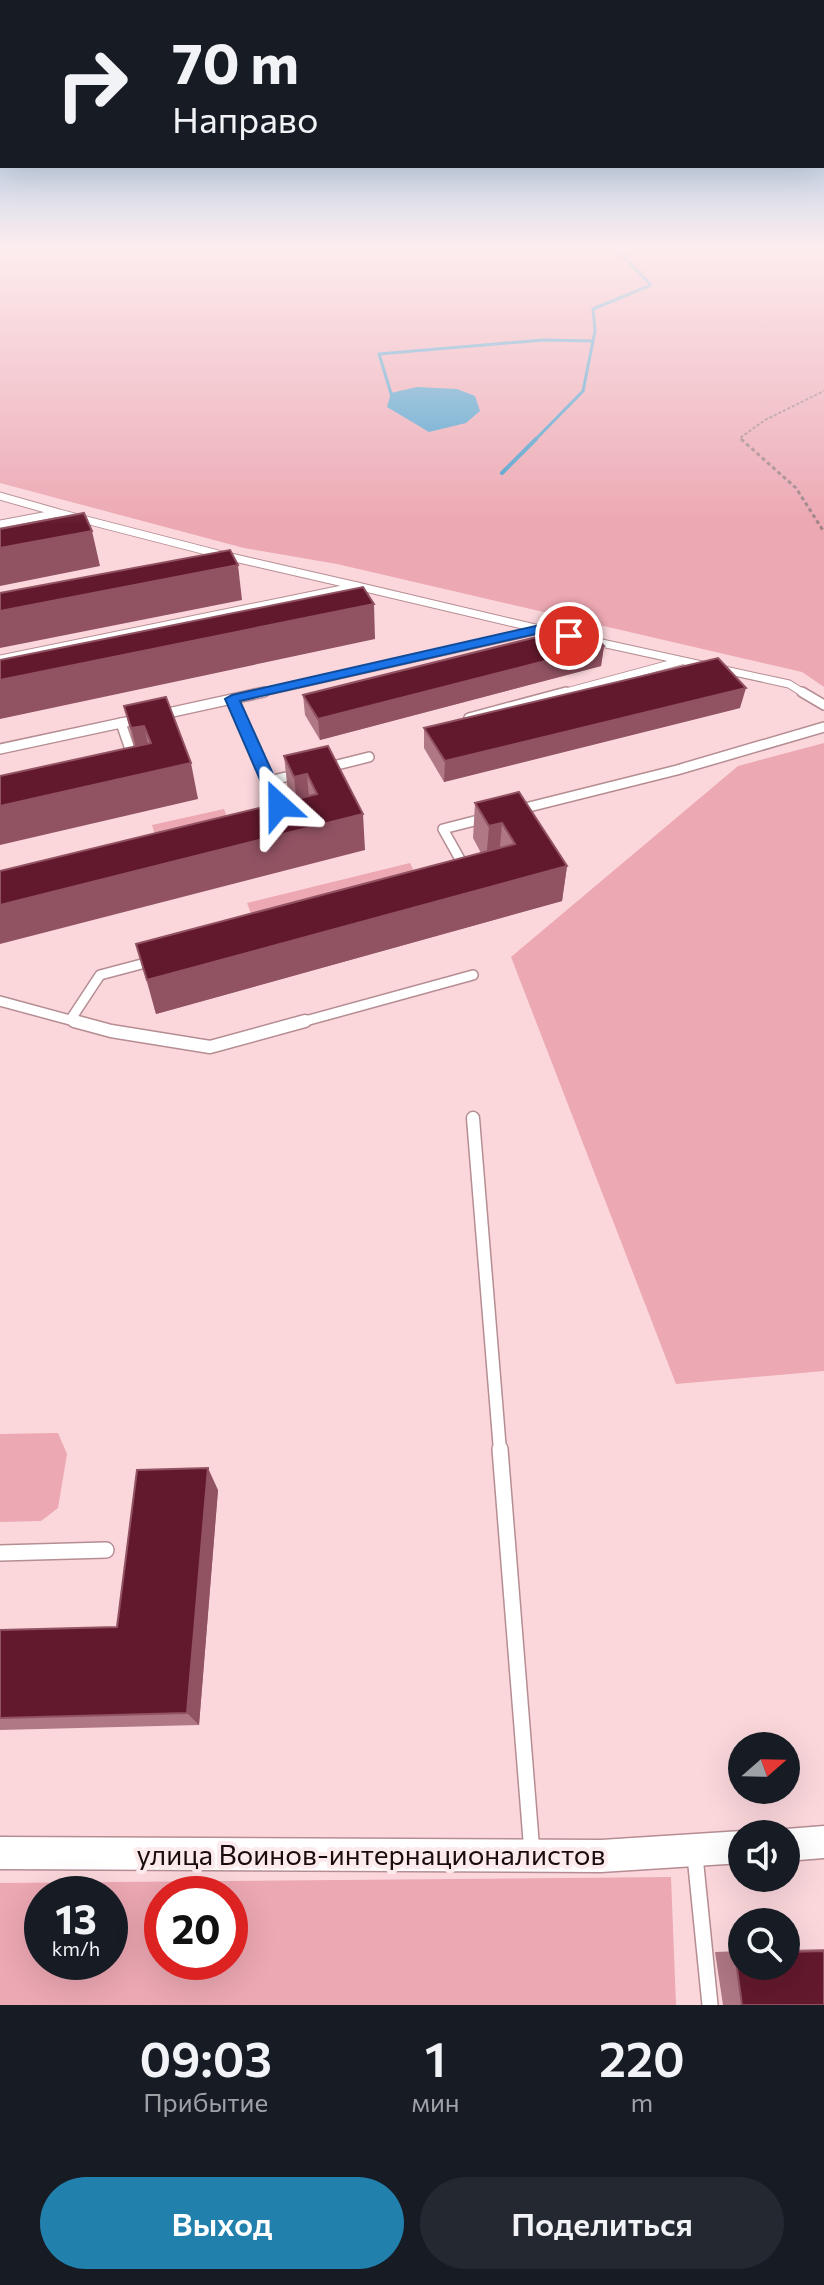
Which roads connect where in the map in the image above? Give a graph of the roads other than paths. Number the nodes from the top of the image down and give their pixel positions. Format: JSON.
{"nodes":[{"id":1,"x":0,"y":496,"type":"edge"},
{"id":2,"x":59,"y":513,"type":"junction"},
{"id":3,"x":0,"y":524,"type":"edge"},
{"id":4,"x":218,"y":554,"type":"junction"},
{"id":5,"x":202,"y":557,"type":"edge"},
{"id":6,"x":357,"y":586,"type":"junction"},
{"id":7,"x":540,"y":629,"type":"junction"},
{"id":8,"x":569,"y":636,"type":"edge"},
{"id":9,"x":583,"y":639,"type":"edge"},
{"id":10,"x":0,"y":659,"type":"edge"},
{"id":11,"x":683,"y":660,"type":"junction"},
{"id":12,"x":232,"y":699,"type":"junction"},
{"id":13,"x":824,"y":705,"type":"edge"},
{"id":14,"x":452,"y":722,"type":"edge"},
{"id":15,"x":121,"y":723,"type":"junction"},
{"id":16,"x":824,"y":727,"type":"edge"},
{"id":17,"x":0,"y":749,"type":"edge"},
{"id":18,"x":369,"y":757,"type":"dead end"},
{"id":19,"x":120,"y":768,"type":"edge"},
{"id":20,"x":269,"y":781,"type":"junction"},
{"id":21,"x":289,"y":828,"type":"edge"},
{"id":22,"x":455,"y":882,"type":"edge"},
{"id":23,"x":162,"y":959,"type":"edge"},
{"id":24,"x":473,"y":975,"type":"dead end"},
{"id":25,"x":0,"y":1001,"type":"edge"},
{"id":26,"x":71,"y":1019,"type":"junction"},
{"id":27,"x":473,"y":1118,"type":"dead end"},
{"id":28,"x":106,"y":1550,"type":"dead end"},
{"id":29,"x":0,"y":1553,"type":"edge"},
{"id":30,"x":824,"y":1842,"type":"edge"},
{"id":31,"x":800,"y":1844,"type":"edge"},
{"id":32,"x":728,"y":1848,"type":"edge"},
{"id":33,"x":694,"y":1850,"type":"junction"},
{"id":34,"x":0,"y":1853,"type":"edge"},
{"id":35,"x":532,"y":1855,"type":"junction"},
{"id":36,"x":710,"y":2005,"type":"edge"}],
"edges":[{"from":1,"to":2,"type":"lane"},
{"from":2,"to":3,"type":"lane"},
{"from":2,"to":4,"type":"lane"},
{"from":4,"to":5,"type":"lane"},
{"from":4,"to":6,"type":"lane"},
{"from":6,"to":7,"type":"lane"},
{"from":6,"to":10,"type":"lane"},
{"from":7,"to":8,"type":"lane"},
{"from":7,"to":12,"type":"lane"},
{"from":9,"to":11,"type":"lane"},
{"from":11,"to":13,"type":"lane"},
{"from":11,"to":14,"type":"lane"},
{"from":12,"to":15,"type":"lane"},
{"from":12,"to":20,"type":"lane"},
{"from":15,"to":17,"type":"lane"},
{"from":15,"to":19,"type":"lane"},
{"from":16,"to":22,"type":"lane"},
{"from":18,"to":20,"type":"lane"},
{"from":20,"to":21,"type":"lane"},
{"from":23,"to":26,"type":"lane"},
{"from":24,"to":26,"type":"lane"},
{"from":25,"to":26,"type":"lane"},
{"from":27,"to":35,"type":"lane"},
{"from":28,"to":29,"type":"lane"},
{"from":30,"to":31,"type":"street"},
{"from":32,"to":33,"type":"street","name":"улица Воинов-интернационалистов"},
{"from":33,"to":35,"type":"street","name":"улица Воинов-интернационалистов"},
{"from":33,"to":36,"type":"lane"},
{"from":34,"to":35,"type":"street","name":"улица Воинов-интернационалистов"}]}
